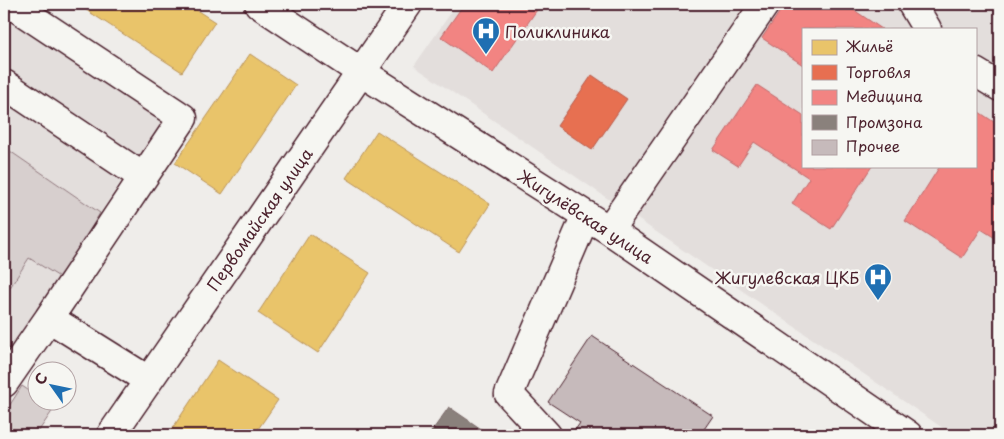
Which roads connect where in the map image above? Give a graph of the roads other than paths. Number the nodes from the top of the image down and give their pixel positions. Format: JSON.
{"nodes":[{"id":1,"x":11,"y":4,"type":"edge"},
{"id":2,"x":259,"y":4,"type":"edge"},
{"id":3,"x":408,"y":4,"type":"edge"},
{"id":4,"x":765,"y":4,"type":"edge"},
{"id":5,"x":912,"y":4,"type":"edge"},
{"id":6,"x":926,"y":28,"type":"edge"},
{"id":7,"x":361,"y":72,"type":"junction"},
{"id":8,"x":976,"y":73,"type":"edge"},
{"id":9,"x":4,"y":84,"type":"edge"},
{"id":10,"x":1000,"y":87,"type":"edge"},
{"id":11,"x":143,"y":177,"type":"junction"},
{"id":12,"x":586,"y":215,"type":"junction"},
{"id":13,"x":609,"y":230,"type":"junction"},
{"id":14,"x":49,"y":318,"type":"junction"},
{"id":15,"x":148,"y":380,"type":"junction"},
{"id":16,"x":4,"y":383,"type":"edge"},
{"id":17,"x":111,"y":435,"type":"edge"},
{"id":18,"x":547,"y":435,"type":"edge"},
{"id":19,"x":908,"y":435,"type":"edge"}],
"edges":[{"from":1,"to":11,"type":"street"},
{"from":2,"to":7,"type":"street","name":"Жигулёвская улица"},
{"from":3,"to":7,"type":"street","name":"Первомайская улица"},
{"from":4,"to":13,"type":"street"},
{"from":5,"to":6,"type":"street"},
{"from":7,"to":12,"type":"street","name":"Жигулёвская улица"},
{"from":7,"to":15,"type":"street","name":"Первомайская улица"},
{"from":8,"to":10,"type":"street"},
{"from":9,"to":11,"type":"street"},
{"from":11,"to":14,"type":"street"},
{"from":12,"to":13,"type":"street","name":"Жигулёвская улица"},
{"from":12,"to":18,"type":"street"},
{"from":13,"to":19,"type":"street","name":"Жигулёвская улица"},
{"from":14,"to":15,"type":"street"},
{"from":14,"to":16,"type":"street"},
{"from":15,"to":17,"type":"street","name":"Первомайская улица"}]}
